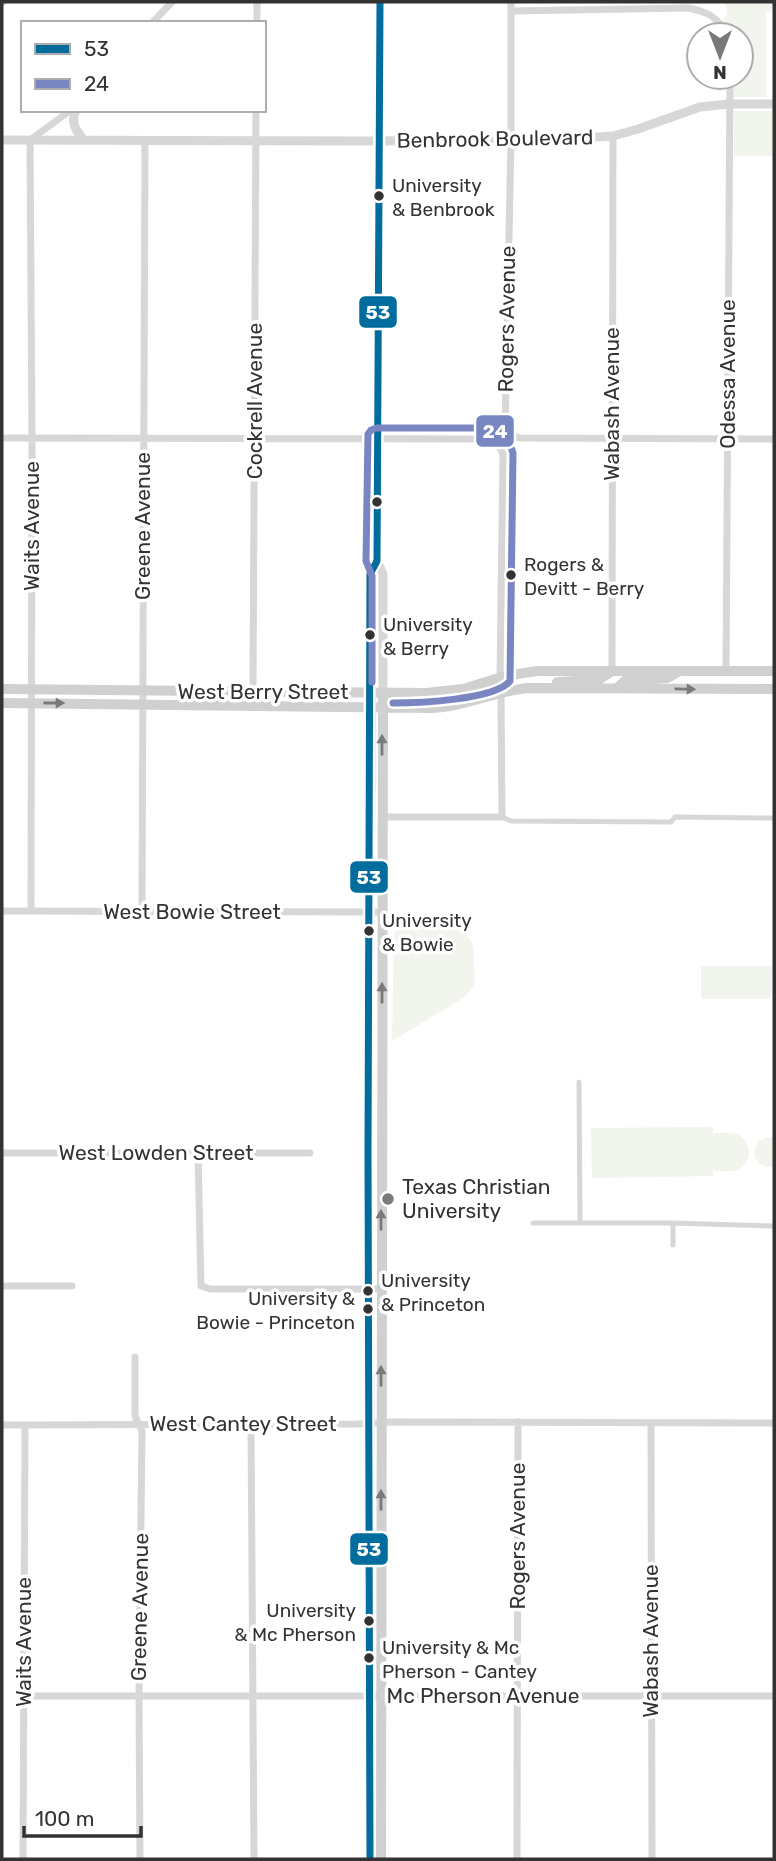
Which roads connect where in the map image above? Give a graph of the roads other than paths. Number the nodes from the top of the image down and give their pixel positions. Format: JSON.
{"nodes":[{"id":1,"x":172,"y":2,"type":"edge"},
{"id":2,"x":257,"y":2,"type":"edge"},
{"id":3,"x":380,"y":2,"type":"edge"},
{"id":4,"x":511,"y":2,"type":"edge"},
{"id":5,"x":511,"y":11,"type":"junction"},
{"id":6,"x":154,"y":21,"type":"edge"},
{"id":7,"x":257,"y":21,"type":"edge"},
{"id":8,"x":718,"y":21,"type":"edge"},
{"id":9,"x":729,"y":91,"type":"edge"},
{"id":10,"x":729,"y":104,"type":"junction"},
{"id":11,"x":774,"y":104,"type":"edge"},
{"id":12,"x":70,"y":112,"type":"edge"},
{"id":13,"x":73,"y":112,"type":"edge"},
{"id":14,"x":256,"y":112,"type":"edge"},
{"id":15,"x":613,"y":136,"type":"junction"},
{"id":16,"x":510,"y":139,"type":"junction"},
{"id":17,"x":2,"y":140,"type":"edge"},
{"id":18,"x":30,"y":140,"type":"junction"},
{"id":19,"x":84,"y":140,"type":"junction"},
{"id":20,"x":145,"y":140,"type":"junction"},
{"id":21,"x":256,"y":140,"type":"junction"},
{"id":22,"x":379,"y":141,"type":"junction"},
{"id":23,"x":2,"y":438,"type":"edge"},
{"id":24,"x":32,"y":438,"type":"junction"},
{"id":25,"x":144,"y":438,"type":"junction"},
{"id":26,"x":254,"y":438,"type":"junction"},
{"id":27,"x":612,"y":438,"type":"junction"},
{"id":28,"x":727,"y":438,"type":"junction"},
{"id":29,"x":377,"y":439,"type":"junction"},
{"id":30,"x":774,"y":439,"type":"edge"},
{"id":31,"x":377,"y":561,"type":"junction"},
{"id":32,"x":612,"y":671,"type":"junction"},
{"id":33,"x":774,"y":671,"type":"edge"},
{"id":34,"x":678,"y":672,"type":"junction"},
{"id":35,"x":726,"y":672,"type":"junction"},
{"id":36,"x":499,"y":677,"type":"junction"},
{"id":37,"x":540,"y":688,"type":"junction"},
{"id":38,"x":617,"y":688,"type":"junction"},
{"id":39,"x":2,"y":689,"type":"edge"},
{"id":40,"x":774,"y":689,"type":"edge"},
{"id":41,"x":30,"y":690,"type":"junction"},
{"id":42,"x":142,"y":691,"type":"junction"},
{"id":43,"x":253,"y":692,"type":"junction"},
{"id":44,"x":371,"y":692,"type":"junction"},
{"id":45,"x":383,"y":693,"type":"junction"},
{"id":46,"x":501,"y":693,"type":"junction"},
{"id":47,"x":2,"y":703,"type":"edge"},
{"id":48,"x":30,"y":703,"type":"junction"},
{"id":49,"x":142,"y":704,"type":"junction"},
{"id":50,"x":209,"y":705,"type":"junction"},
{"id":51,"x":445,"y":706,"type":"junction"},
{"id":52,"x":371,"y":707,"type":"junction"},
{"id":53,"x":382,"y":707,"type":"junction"},
{"id":54,"x":382,"y":817,"type":"junction"},
{"id":55,"x":502,"y":817,"type":"junction"},
{"id":56,"x":774,"y":818,"type":"edge"},
{"id":57,"x":2,"y":911,"type":"edge"},
{"id":58,"x":31,"y":911,"type":"junction"},
{"id":59,"x":142,"y":911,"type":"junction"},
{"id":60,"x":369,"y":912,"type":"junction"},
{"id":61,"x":382,"y":912,"type":"junction"},
{"id":62,"x":579,"y":1082,"type":"dead end"},
{"id":63,"x":2,"y":1153,"type":"edge"},
{"id":64,"x":198,"y":1153,"type":"junction"},
{"id":65,"x":310,"y":1153,"type":"dead end"},
{"id":66,"x":533,"y":1223,"type":"dead end"},
{"id":67,"x":580,"y":1223,"type":"junction"},
{"id":68,"x":673,"y":1223,"type":"junction"},
{"id":69,"x":774,"y":1226,"type":"edge"},
{"id":70,"x":673,"y":1245,"type":"dead end"},
{"id":71,"x":2,"y":1286,"type":"edge"},
{"id":72,"x":72,"y":1286,"type":"dead end"},
{"id":73,"x":368,"y":1289,"type":"junction"},
{"id":74,"x":381,"y":1289,"type":"junction"},
{"id":75,"x":135,"y":1357,"type":"dead end"},
{"id":76,"x":376,"y":1423,"type":"junction"},
{"id":77,"x":518,"y":1423,"type":"junction"},
{"id":78,"x":651,"y":1423,"type":"junction"},
{"id":79,"x":774,"y":1423,"type":"edge"},
{"id":80,"x":139,"y":1424,"type":"junction"},
{"id":81,"x":2,"y":1425,"type":"edge"},
{"id":82,"x":251,"y":1425,"type":"junction"},
{"id":83,"x":25,"y":1426,"type":"junction"},
{"id":84,"x":24,"y":1696,"type":"junction"},
{"id":85,"x":139,"y":1696,"type":"junction"},
{"id":86,"x":253,"y":1696,"type":"junction"},
{"id":87,"x":375,"y":1696,"type":"junction"},
{"id":88,"x":517,"y":1696,"type":"junction"},
{"id":89,"x":652,"y":1696,"type":"junction"},
{"id":90,"x":774,"y":1696,"type":"edge"},
{"id":91,"x":23,"y":1859,"type":"edge"},
{"id":92,"x":140,"y":1859,"type":"edge"},
{"id":93,"x":254,"y":1859,"type":"edge"},
{"id":94,"x":370,"y":1859,"type":"edge"},
{"id":95,"x":381,"y":1859,"type":"edge"},
{"id":96,"x":517,"y":1859,"type":"edge"},
{"id":97,"x":652,"y":1859,"type":"edge"}],
"edges":[{"from":1,"to":6,"type":"street"},
{"from":2,"to":7,"type":"street"},
{"from":3,"to":22,"type":"street"},
{"from":4,"to":5,"type":"street","name":"Rogers Avenue"},
{"from":5,"to":8,"type":"street"},
{"from":5,"to":16,"type":"street","name":"Rogers Avenue"},
{"from":9,"to":10,"type":"street","name":"Odessa Avenue"},
{"from":10,"to":11,"type":"street","name":"Benbrook Boulevard"},
{"from":10,"to":15,"type":"street","name":"Benbrook Boulevard"},
{"from":10,"to":28,"type":"street","name":"Odessa Avenue"},
{"from":12,"to":18,"type":"street"},
{"from":13,"to":19,"type":"street"},
{"from":14,"to":21,"type":"street","name":"Cockrell Avenue"},
{"from":15,"to":16,"type":"street","name":"Benbrook Boulevard"},
{"from":15,"to":27,"type":"street","name":"Wabash Avenue"},
{"from":16,"to":22,"type":"street","name":"Benbrook Boulevard"},
{"from":16,"to":27,"type":"street","name":"Rogers Avenue"},
{"from":17,"to":18,"type":"street","name":"Benbrook Boulevard"},
{"from":18,"to":19,"type":"street","name":"Benbrook Boulevard"},
{"from":18,"to":24,"type":"street","name":"Waits Avenue"},
{"from":19,"to":20,"type":"street","name":"Benbrook Boulevard"},
{"from":20,"to":21,"type":"street","name":"Benbrook Boulevard"},
{"from":20,"to":25,"type":"street","name":"Greene Avenue"},
{"from":21,"to":22,"type":"street","name":"Benbrook Boulevard"},
{"from":21,"to":26,"type":"street","name":"Cockrell Avenue"},
{"from":22,"to":29,"type":"street"},
{"from":23,"to":24,"type":"street"},
{"from":24,"to":25,"type":"street"},
{"from":24,"to":41,"type":"street","name":"Waits Avenue"},
{"from":25,"to":26,"type":"street"},
{"from":25,"to":42,"type":"street","name":"Greene Avenue"},
{"from":26,"to":29,"type":"street"},
{"from":26,"to":43,"type":"street","name":"Cockrell Avenue"},
{"from":27,"to":28,"type":"street"},
{"from":27,"to":32,"type":"street","name":"Wabash Avenue"},
{"from":28,"to":30,"type":"street"},
{"from":28,"to":35,"type":"street","name":"Odessa Avenue"},
{"from":29,"to":31,"type":"street"},
{"from":29,"to":36,"type":"street"},
{"from":31,"to":44,"type":"street"},
{"from":31,"to":45,"type":"street"},
{"from":32,"to":34,"type":"main road","name":"West Berry Street"},
{"from":32,"to":36,"type":"main road","name":"West Berry Street"},
{"from":32,"to":37,"type":"main road"},
{"from":33,"to":35,"type":"main road","name":"West Berry Street"},
{"from":34,"to":35,"type":"main road","name":"West Berry Street"},
{"from":34,"to":38,"type":"main road"},
{"from":36,"to":45,"type":"main road","name":"West Berry Street"},
{"from":36,"to":46,"type":"street"},
{"from":36,"to":51,"type":"main road"},
{"from":37,"to":38,"type":"main road","name":"West Berry Street"},
{"from":37,"to":46,"type":"main road","name":"West Berry Street"},
{"from":38,"to":40,"type":"main road","name":"West Berry Street","one_way":true},
{"from":39,"to":41,"type":"main road","name":"West Berry Street"},
{"from":41,"to":42,"type":"main road","name":"West Berry Street"},
{"from":41,"to":48,"type":"street","name":"Waits Avenue"},
{"from":42,"to":43,"type":"main road","name":"West Berry Street"},
{"from":42,"to":49,"type":"street","name":"Greene Avenue"},
{"from":43,"to":44,"type":"main road","name":"West Berry Street"},
{"from":43,"to":50,"type":"main road"},
{"from":44,"to":45,"type":"main road","name":"West Berry Street"},
{"from":44,"to":52,"type":"main road"},
{"from":45,"to":53,"type":"main road"},
{"from":46,"to":51,"type":"main road","name":"West Berry Street"},
{"from":46,"to":55,"type":"street"},
{"from":47,"to":48,"type":"main road","name":"West Berry Street"},
{"from":48,"to":49,"type":"main road","name":"West Berry Street","one_way":true},
{"from":48,"to":58,"type":"street","name":"Waits Avenue"},
{"from":49,"to":50,"type":"main road","name":"West Berry Street"},
{"from":49,"to":59,"type":"street","name":"Greene Avenue"},
{"from":50,"to":52,"type":"main road","name":"West Berry Street"},
{"from":51,"to":53,"type":"main road","name":"West Berry Street"},
{"from":52,"to":53,"type":"main road","name":"West Berry Street"},
{"from":52,"to":60,"type":"main road"},
{"from":54,"to":53,"type":"main road","one_way":true},
{"from":54,"to":55,"type":"street"},
{"from":54,"to":61,"type":"main road"},
{"from":55,"to":56,"type":"street"},
{"from":57,"to":58,"type":"street","name":"West Bowie Street"},
{"from":58,"to":59,"type":"street","name":"West Bowie Street"},
{"from":59,"to":60,"type":"street","name":"West Bowie Street"},
{"from":60,"to":61,"type":"street","name":"West Bowie Street"},
{"from":60,"to":73,"type":"main road"},
{"from":74,"to":61,"type":"main road","one_way":true},
{"from":62,"to":67,"type":"street"},
{"from":63,"to":64,"type":"street","name":"West Lowden Street"},
{"from":64,"to":65,"type":"street","name":"West Lowden Street"},
{"from":64,"to":73,"type":"street"},
{"from":66,"to":67,"type":"street"},
{"from":67,"to":68,"type":"street"},
{"from":68,"to":69,"type":"street"},
{"from":68,"to":70,"type":"street"},
{"from":71,"to":72,"type":"street"},
{"from":73,"to":74,"type":"street"},
{"from":73,"to":76,"type":"main road"},
{"from":76,"to":74,"type":"main road","one_way":true},
{"from":75,"to":80,"type":"street","name":"Greene Avenue"},
{"from":76,"to":77,"type":"street","name":"West Cantey Street"},
{"from":76,"to":82,"type":"street","name":"West Cantey Street"},
{"from":76,"to":87,"type":"main road"},
{"from":77,"to":78,"type":"street","name":"West Cantey Street"},
{"from":77,"to":88,"type":"street","name":"Rogers Avenue"},
{"from":78,"to":79,"type":"street","name":"West Cantey Street"},
{"from":78,"to":89,"type":"street","name":"Wabash Avenue"},
{"from":80,"to":82,"type":"street","name":"West Cantey Street"},
{"from":80,"to":83,"type":"street","name":"West Cantey Street"},
{"from":80,"to":85,"type":"street","name":"Greene Avenue"},
{"from":81,"to":83,"type":"street","name":"West Cantey Street"},
{"from":82,"to":86,"type":"street"},
{"from":83,"to":84,"type":"street","name":"Waits Avenue"},
{"from":84,"to":85,"type":"street","name":"Mc Pherson Avenue"},
{"from":84,"to":91,"type":"street","name":"Waits Avenue"},
{"from":85,"to":86,"type":"street","name":"Mc Pherson Avenue"},
{"from":85,"to":92,"type":"street","name":"Greene Avenue"},
{"from":86,"to":87,"type":"street","name":"Mc Pherson Avenue"},
{"from":86,"to":93,"type":"street"},
{"from":87,"to":88,"type":"street","name":"Mc Pherson Avenue"},
{"from":87,"to":94,"type":"main road"},
{"from":87,"to":95,"type":"main road"},
{"from":88,"to":89,"type":"street","name":"Mc Pherson Avenue"},
{"from":88,"to":96,"type":"street","name":"Rogers Avenue"},
{"from":89,"to":90,"type":"street","name":"Mc Pherson Avenue"},
{"from":89,"to":97,"type":"street","name":"Wabash Avenue"}]}
